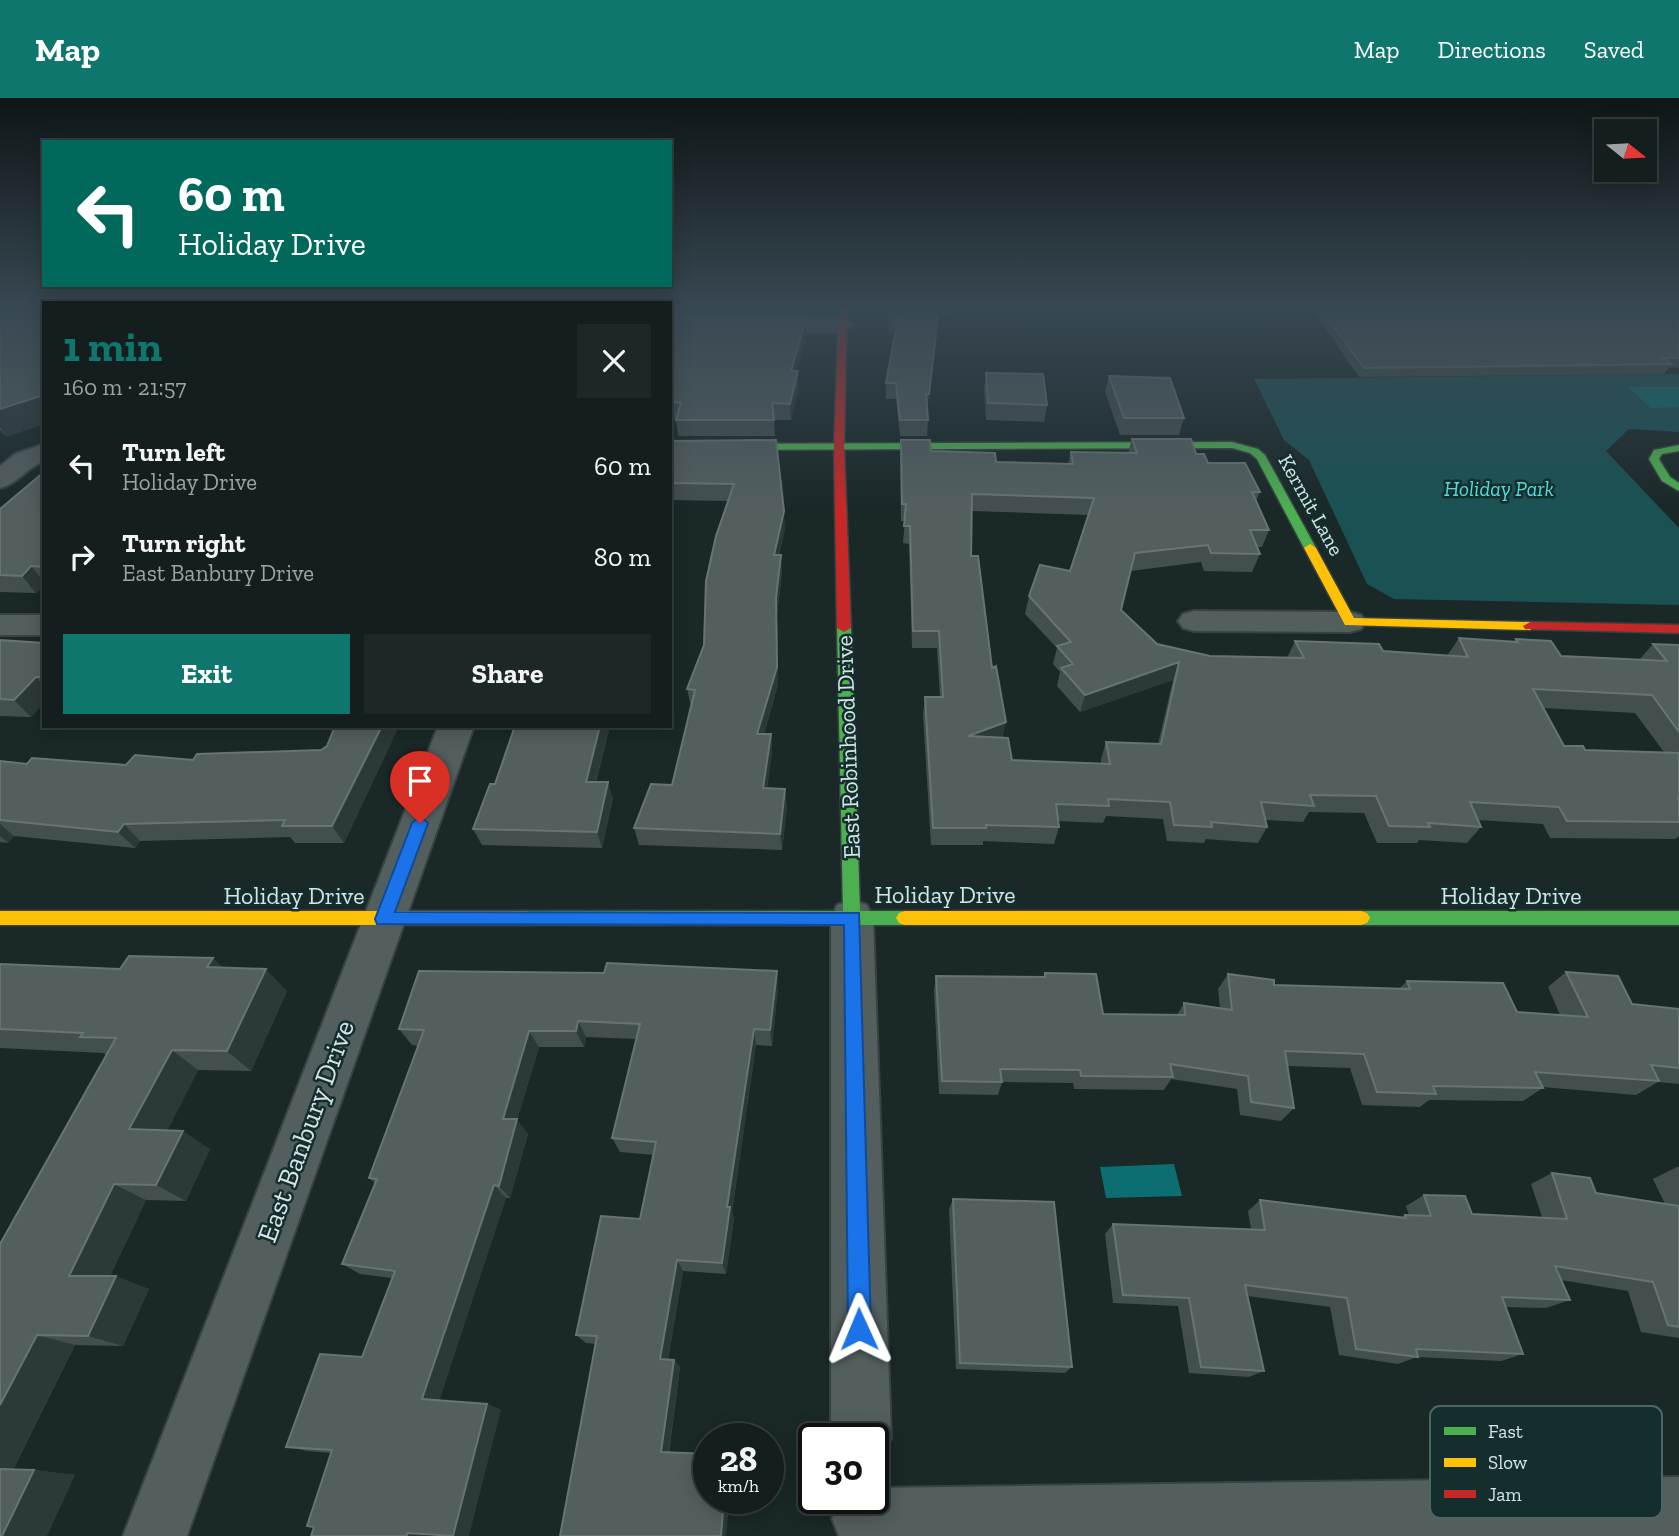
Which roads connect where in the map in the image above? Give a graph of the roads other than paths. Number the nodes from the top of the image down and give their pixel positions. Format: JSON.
{"nodes":[{"id":1,"x":841,"y":375,"type":"edge"},
{"id":2,"x":672,"y":447,"type":"edge"},
{"id":3,"x":839,"y":447,"type":"junction"},
{"id":4,"x":1679,"y":448,"type":"edge"},
{"id":5,"x":42,"y":453,"type":"edge"},
{"id":6,"x":0,"y":481,"type":"edge"},
{"id":7,"x":1679,"y":488,"type":"edge"},
{"id":8,"x":1194,"y":621,"type":"dead end"},
{"id":9,"x":1350,"y":622,"type":"junction"},
{"id":10,"x":0,"y":625,"type":"edge"},
{"id":11,"x":42,"y":625,"type":"edge"},
{"id":12,"x":1679,"y":629,"type":"edge"},
{"id":13,"x":455,"y":728,"type":"edge"},
{"id":14,"x":0,"y":918,"type":"edge"},
{"id":15,"x":852,"y":918,"type":"junction"},
{"id":16,"x":1679,"y":918,"type":"edge"},
{"id":17,"x":384,"y":919,"type":"junction"},
{"id":18,"x":861,"y":1423,"type":"edge"},
{"id":19,"x":1430,"y":1511,"type":"edge"},
{"id":20,"x":863,"y":1518,"type":"edge"},
{"id":21,"x":155,"y":1536,"type":"edge"}],
"edges":[{"from":1,"to":3,"type":"street","name":"East Robinhood Drive"},
{"from":2,"to":3,"type":"street","name":"Kermit Lane"},
{"from":3,"to":9,"type":"street","name":"Kermit Lane"},
{"from":3,"to":15,"type":"street","name":"East Robinhood Drive"},
{"from":4,"to":7,"type":"street"},
{"from":5,"to":6,"type":"street"},
{"from":8,"to":9,"type":"street"},
{"from":9,"to":12,"type":"street"},
{"from":10,"to":11,"type":"street"},
{"from":13,"to":17,"type":"street","name":"East Banbury Drive"},
{"from":14,"to":17,"type":"street","name":"Holiday Drive"},
{"from":15,"to":16,"type":"street","name":"Holiday Drive"},
{"from":15,"to":17,"type":"street","name":"Holiday Drive"},
{"from":15,"to":18,"type":"street","name":"East Robinhood Drive"},
{"from":17,"to":21,"type":"street","name":"East Banbury Drive"},
{"from":19,"to":20,"type":"street"}]}
